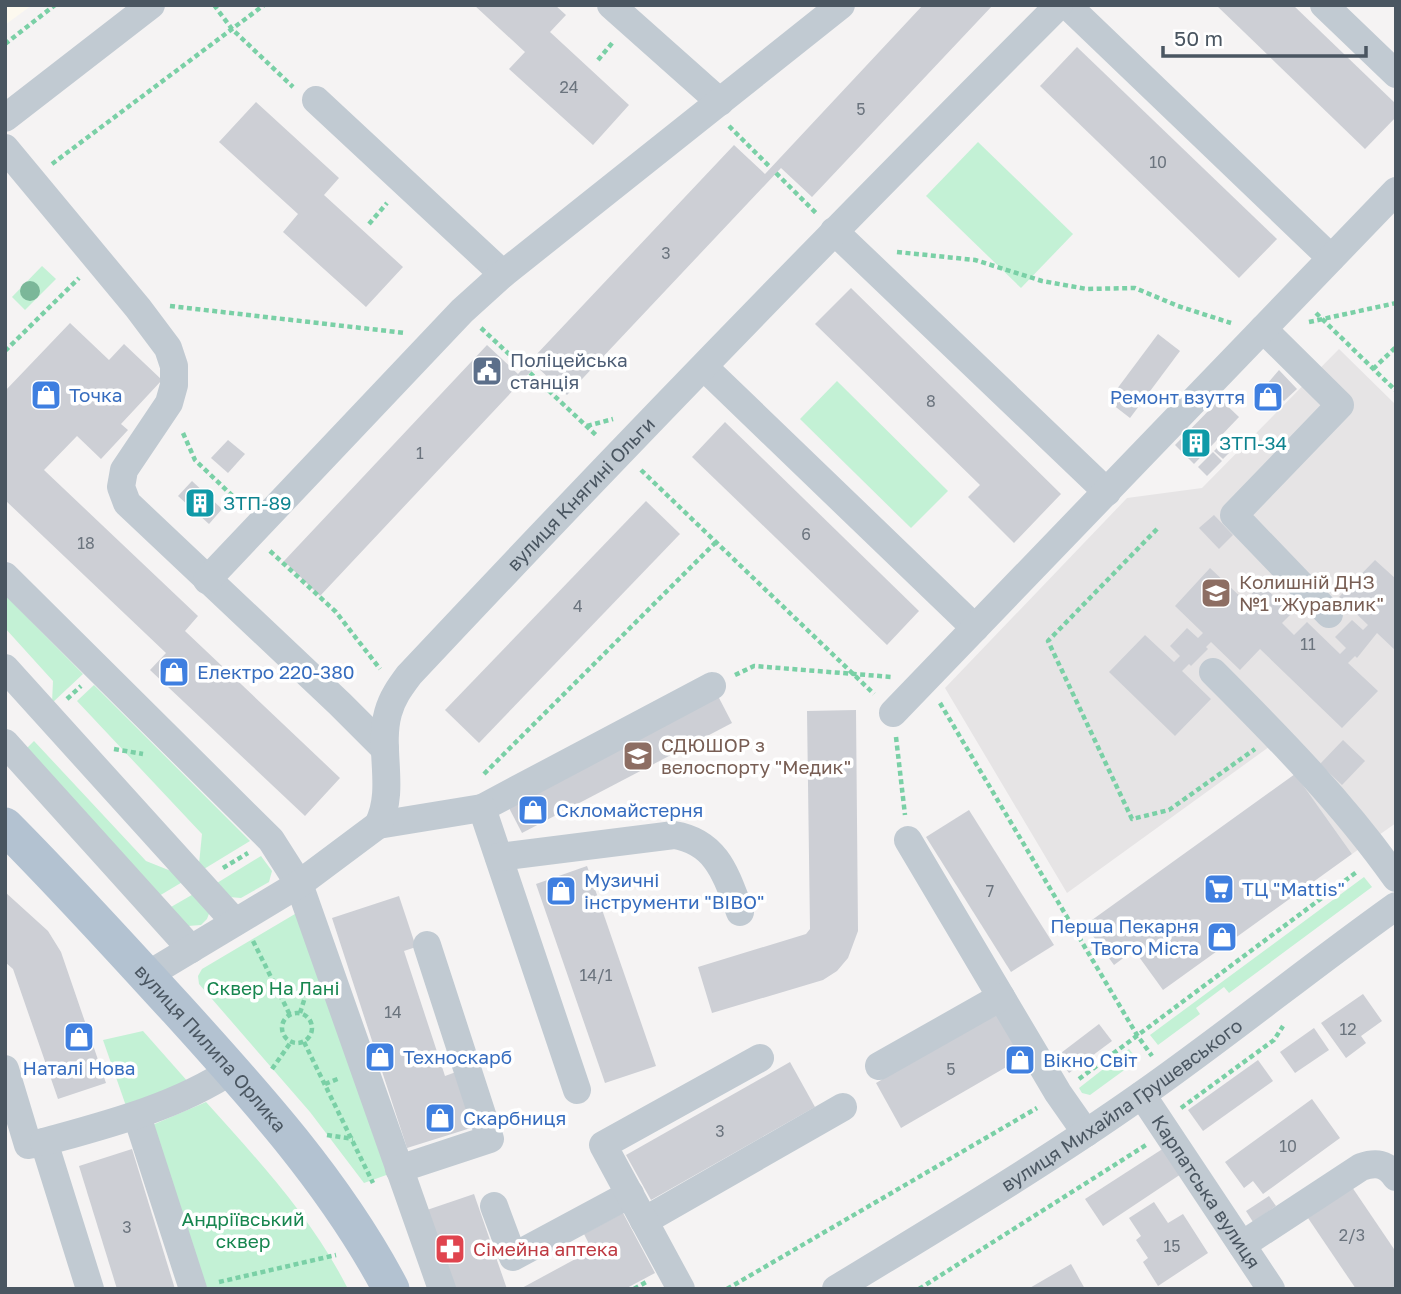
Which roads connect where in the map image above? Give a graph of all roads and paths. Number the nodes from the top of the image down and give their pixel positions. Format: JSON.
{"nodes":[{"id":1,"x":55,"y":5,"type":"edge"},
{"id":2,"x":151,"y":5,"type":"edge"},
{"id":3,"x":214,"y":5,"type":"edge"},
{"id":4,"x":264,"y":5,"type":"edge"},
{"id":5,"x":611,"y":5,"type":"edge"},
{"id":6,"x":841,"y":5,"type":"edge"},
{"id":7,"x":1059,"y":5,"type":"edge"},
{"id":8,"x":1067,"y":5,"type":"edge"},
{"id":9,"x":1324,"y":5,"type":"edge"},
{"id":10,"x":232,"y":29,"type":"junction"},
{"id":11,"x":5,"y":44,"type":"edge"},
{"id":12,"x":1396,"y":74,"type":"edge"},
{"id":13,"x":316,"y":100,"type":"dead end"},
{"id":14,"x":715,"y":105,"type":"junction"},
{"id":15,"x":5,"y":118,"type":"edge"},
{"id":16,"x":5,"y":148,"type":"edge"},
{"id":17,"x":770,"y":167,"type":"dead end"},
{"id":18,"x":776,"y":173,"type":"dead end"},
{"id":19,"x":32,"y":180,"type":"junction"},
{"id":20,"x":1396,"y":191,"type":"edge"},
{"id":21,"x":834,"y":231,"type":"junction"},
{"id":22,"x":855,"y":250,"type":"junction"},
{"id":23,"x":99,"y":258,"type":"junction"},
{"id":24,"x":1331,"y":258,"type":"junction"},
{"id":25,"x":503,"y":274,"type":"junction"},
{"id":26,"x":1297,"y":295,"type":"junction"},
{"id":27,"x":1396,"y":303,"type":"edge"},
{"id":28,"x":138,"y":307,"type":"junction"},
{"id":29,"x":462,"y":311,"type":"junction"},
{"id":30,"x":1323,"y":321,"type":"junction"},
{"id":31,"x":1263,"y":329,"type":"junction"},
{"id":32,"x":437,"y":337,"type":"junction"},
{"id":33,"x":1396,"y":347,"type":"edge"},
{"id":34,"x":5,"y":351,"type":"edge"},
{"id":35,"x":704,"y":367,"type":"junction"},
{"id":36,"x":524,"y":368,"type":"dead end"},
{"id":37,"x":1373,"y":369,"type":"junction"},
{"id":38,"x":530,"y":373,"type":"dead end"},
{"id":39,"x":1396,"y":391,"type":"edge"},
{"id":40,"x":169,"y":403,"type":"junction"},
{"id":41,"x":619,"y":452,"type":"junction"},
{"id":42,"x":1107,"y":492,"type":"junction"},
{"id":43,"x":256,"y":529,"type":"junction"},
{"id":44,"x":1157,"y":529,"type":"dead end"},
{"id":45,"x":716,"y":542,"type":"junction"},
{"id":46,"x":5,"y":576,"type":"edge"},
{"id":47,"x":207,"y":580,"type":"junction"},
{"id":48,"x":1329,"y":614,"type":"dead end"},
{"id":49,"x":975,"y":628,"type":"junction"},
{"id":50,"x":5,"y":668,"type":"edge"},
{"id":51,"x":1213,"y":671,"type":"dead end"},
{"id":52,"x":853,"y":674,"type":"junction"},
{"id":53,"x":925,"y":680,"type":"junction"},
{"id":54,"x":712,"y":686,"type":"joint"},
{"id":55,"x":396,"y":692,"type":"junction"},
{"id":56,"x":893,"y":713,"type":"junction"},
{"id":57,"x":1275,"y":734,"type":"junction"},
{"id":58,"x":5,"y":743,"type":"edge"},
{"id":59,"x":386,"y":749,"type":"junction"},
{"id":60,"x":484,"y":774,"type":"dead end"},
{"id":61,"x":482,"y":808,"type":"junction"},
{"id":62,"x":379,"y":825,"type":"junction"},
{"id":63,"x":5,"y":826,"type":"edge"},
{"id":64,"x":908,"y":840,"type":"joint"},
{"id":65,"x":1380,"y":855,"type":"junction"},
{"id":66,"x":499,"y":857,"type":"junction"},
{"id":67,"x":1396,"y":878,"type":"edge"},
{"id":68,"x":299,"y":884,"type":"junction"},
{"id":69,"x":1396,"y":906,"type":"edge"},
{"id":70,"x":740,"y":912,"type":"dead end"},
{"id":71,"x":239,"y":920,"type":"junction"},
{"id":72,"x":427,"y":945,"type":"dead end"},
{"id":73,"x":191,"y":949,"type":"junction"},
{"id":74,"x":146,"y":976,"type":"junction"},
{"id":75,"x":1001,"y":997,"type":"junction"},
{"id":76,"x":290,"y":1015,"type":"junction"},
{"id":77,"x":1137,"y":1035,"type":"junction"},
{"id":78,"x":291,"y":1042,"type":"junction"},
{"id":79,"x":304,"y":1042,"type":"junction"},
{"id":80,"x":1152,"y":1056,"type":"dead end"},
{"id":81,"x":760,"y":1058,"type":"dead end"},
{"id":82,"x":879,"y":1066,"type":"dead end"},
{"id":83,"x":5,"y":1069,"type":"edge"},
{"id":84,"x":232,"y":1070,"type":"junction"},
{"id":85,"x":269,"y":1073,"type":"dead end"},
{"id":86,"x":577,"y":1090,"type":"dead end"},
{"id":87,"x":1058,"y":1093,"type":"junction"},
{"id":88,"x":1142,"y":1095,"type":"junction"},
{"id":89,"x":843,"y":1107,"type":"dead end"},
{"id":90,"x":137,"y":1116,"type":"junction"},
{"id":91,"x":5,"y":1124,"type":"edge"},
{"id":92,"x":384,"y":1129,"type":"junction"},
{"id":93,"x":1166,"y":1132,"type":"junction"},
{"id":94,"x":1086,"y":1133,"type":"junction"},
{"id":95,"x":319,"y":1134,"type":"dead end"},
{"id":96,"x":352,"y":1139,"type":"junction"},
{"id":97,"x":26,"y":1143,"type":"edge"},
{"id":98,"x":399,"y":1169,"type":"junction"},
{"id":99,"x":1394,"y":1173,"type":"edge"},
{"id":100,"x":377,"y":1191,"type":"dead end"},
{"id":101,"x":630,"y":1194,"type":"junction"},
{"id":102,"x":494,"y":1206,"type":"dead end"},
{"id":103,"x":644,"y":1221,"type":"junction"},
{"id":104,"x":1242,"y":1245,"type":"junction"},
{"id":105,"x":341,"y":1254,"type":"dead end"},
{"id":106,"x":192,"y":1288,"type":"edge"},
{"id":107,"x":90,"y":1289,"type":"edge"},
{"id":108,"x":391,"y":1289,"type":"edge"},
{"id":109,"x":442,"y":1289,"type":"edge"},
{"id":110,"x":681,"y":1289,"type":"edge"},
{"id":111,"x":727,"y":1289,"type":"edge"},
{"id":112,"x":836,"y":1289,"type":"edge"},
{"id":113,"x":919,"y":1289,"type":"edge"},
{"id":114,"x":1271,"y":1289,"type":"edge"}],
"edges":[{"from":1,"to":11,"type":"path"},
{"from":2,"to":15,"type":"street"},
{"from":3,"to":10,"type":"path"},
{"from":4,"to":10,"type":"path"},
{"from":5,"to":14,"type":"street"},
{"from":6,"to":14,"type":"street"},
{"from":7,"to":21,"type":"street","name":"вулиця Княгині Ольги"},
{"from":8,"to":24,"type":"street"},
{"from":9,"to":12,"type":"street"},
{"from":10,"to":19,"type":"path"},
{"from":13,"to":25,"type":"street"},
{"from":14,"to":17,"type":"path"},
{"from":14,"to":25,"type":"street"},
{"from":16,"to":19,"type":"street"},
{"from":18,"to":21,"type":"path"},
{"from":19,"to":23,"type":"street"},
{"from":20,"to":24,"type":"street"},
{"from":21,"to":22,"type":"street"},
{"from":21,"to":35,"type":"street","name":"вулиця Княгині Ольги"},
{"from":22,"to":31,"type":"path"},
{"from":22,"to":42,"type":"street"},
{"from":23,"to":28,"type":"street"},
{"from":23,"to":34,"type":"path"},
{"from":24,"to":26,"type":"street"},
{"from":25,"to":29,"type":"street"},
{"from":26,"to":30,"type":"path"},
{"from":26,"to":31,"type":"street"},
{"from":27,"to":30,"type":"path"},
{"from":28,"to":32,"type":"path"},
{"from":28,"to":40,"type":"street"},
{"from":29,"to":32,"type":"street"},
{"from":29,"to":36,"type":"path"},
{"from":30,"to":31,"type":"path"},
{"from":30,"to":37,"type":"path"},
{"from":31,"to":42,"type":"street"},
{"from":31,"to":48,"type":"street"},
{"from":32,"to":43,"type":"street"},
{"from":33,"to":37,"type":"path"},
{"from":35,"to":41,"type":"street","name":"вулиця Княгині Ольги"},
{"from":35,"to":49,"type":"street"},
{"from":37,"to":39,"type":"path"},
{"from":38,"to":41,"type":"path"},
{"from":40,"to":43,"type":"path"},
{"from":40,"to":47,"type":"street"},
{"from":41,"to":45,"type":"path"},
{"from":41,"to":55,"type":"street","name":"вулиця Княгині Ольги"},
{"from":42,"to":49,"type":"street"},
{"from":43,"to":47,"type":"street"},
{"from":43,"to":55,"type":"path"},
{"from":44,"to":57,"type":"path"},
{"from":45,"to":52,"type":"path"},
{"from":45,"to":60,"type":"path"},
{"from":46,"to":68,"type":"street"},
{"from":47,"to":59,"type":"street"},
{"from":49,"to":53,"type":"street"},
{"from":50,"to":71,"type":"street"},
{"from":51,"to":57,"type":"street"},
{"from":52,"to":53,"type":"path"},
{"from":52,"to":54,"type":"path"},
{"from":52,"to":56,"type":"path"},
{"from":53,"to":56,"type":"street"},
{"from":53,"to":77,"type":"path"},
{"from":54,"to":61,"type":"street"},
{"from":55,"to":59,"type":"street","name":"вулиця Княгині Ольги"},
{"from":56,"to":64,"type":"path"},
{"from":57,"to":65,"type":"street"},
{"from":58,"to":73,"type":"street"},
{"from":59,"to":62,"type":"street","name":"вулиця Княгині Ольги"},
{"from":61,"to":62,"type":"street"},
{"from":61,"to":66,"type":"street"},
{"from":62,"to":68,"type":"street"},
{"from":63,"to":74,"type":"main road","name":"вулиця Пилипа Орлика"},
{"from":64,"to":75,"type":"street"},
{"from":65,"to":67,"type":"street"},
{"from":65,"to":77,"type":"path"},
{"from":66,"to":70,"type":"street"},
{"from":66,"to":86,"type":"street"},
{"from":68,"to":71,"type":"street"},
{"from":68,"to":92,"type":"street"},
{"from":69,"to":88,"type":"street","name":"вулиця Михайла Грушевського"},
{"from":71,"to":73,"type":"street"},
{"from":71,"to":76,"type":"path"},
{"from":72,"to":98,"type":"street"},
{"from":73,"to":74,"type":"street"},
{"from":74,"to":84,"type":"main road","name":"вулиця Пилипа Орлика"},
{"from":75,"to":82,"type":"street"},
{"from":75,"to":87,"type":"street"},
{"from":76,"to":78,"type":"path"},
{"from":76,"to":79,"type":"path"},
{"from":77,"to":80,"type":"path"},
{"from":77,"to":87,"type":"path"},
{"from":78,"to":79,"type":"path"},
{"from":78,"to":85,"type":"path"},
{"from":79,"to":96,"type":"path"},
{"from":81,"to":101,"type":"street"},
{"from":83,"to":97,"type":"street"},
{"from":84,"to":90,"type":"street"},
{"from":84,"to":108,"type":"main road","name":"вулиця Пилипа Орлика"},
{"from":87,"to":94,"type":"street"},
{"from":87,"to":111,"type":"path"},
{"from":88,"to":93,"type":"street","name":"Карпатська вулиця"},
{"from":88,"to":94,"type":"street","name":"вулиця Михайла Грушевського"},
{"from":89,"to":103,"type":"street"},
{"from":90,"to":97,"type":"street"},
{"from":90,"to":106,"type":"street"},
{"from":91,"to":97,"type":"street"},
{"from":92,"to":96,"type":"path"},
{"from":92,"to":98,"type":"street"},
{"from":93,"to":104,"type":"street","name":"Карпатська вулиця"},
{"from":93,"to":113,"type":"path"},
{"from":94,"to":112,"type":"street","name":"вулиця Михайла Грушевського"},
{"from":95,"to":96,"type":"path"},
{"from":96,"to":100,"type":"path"},
{"from":97,"to":107,"type":"street"},
{"from":98,"to":109,"type":"street"},
{"from":99,"to":104,"type":"street"},
{"from":101,"to":102,"type":"street"},
{"from":101,"to":103,"type":"street"},
{"from":103,"to":110,"type":"street"},
{"from":104,"to":114,"type":"street","name":"Карпатська вулиця"},
{"from":105,"to":106,"type":"path"}]}
